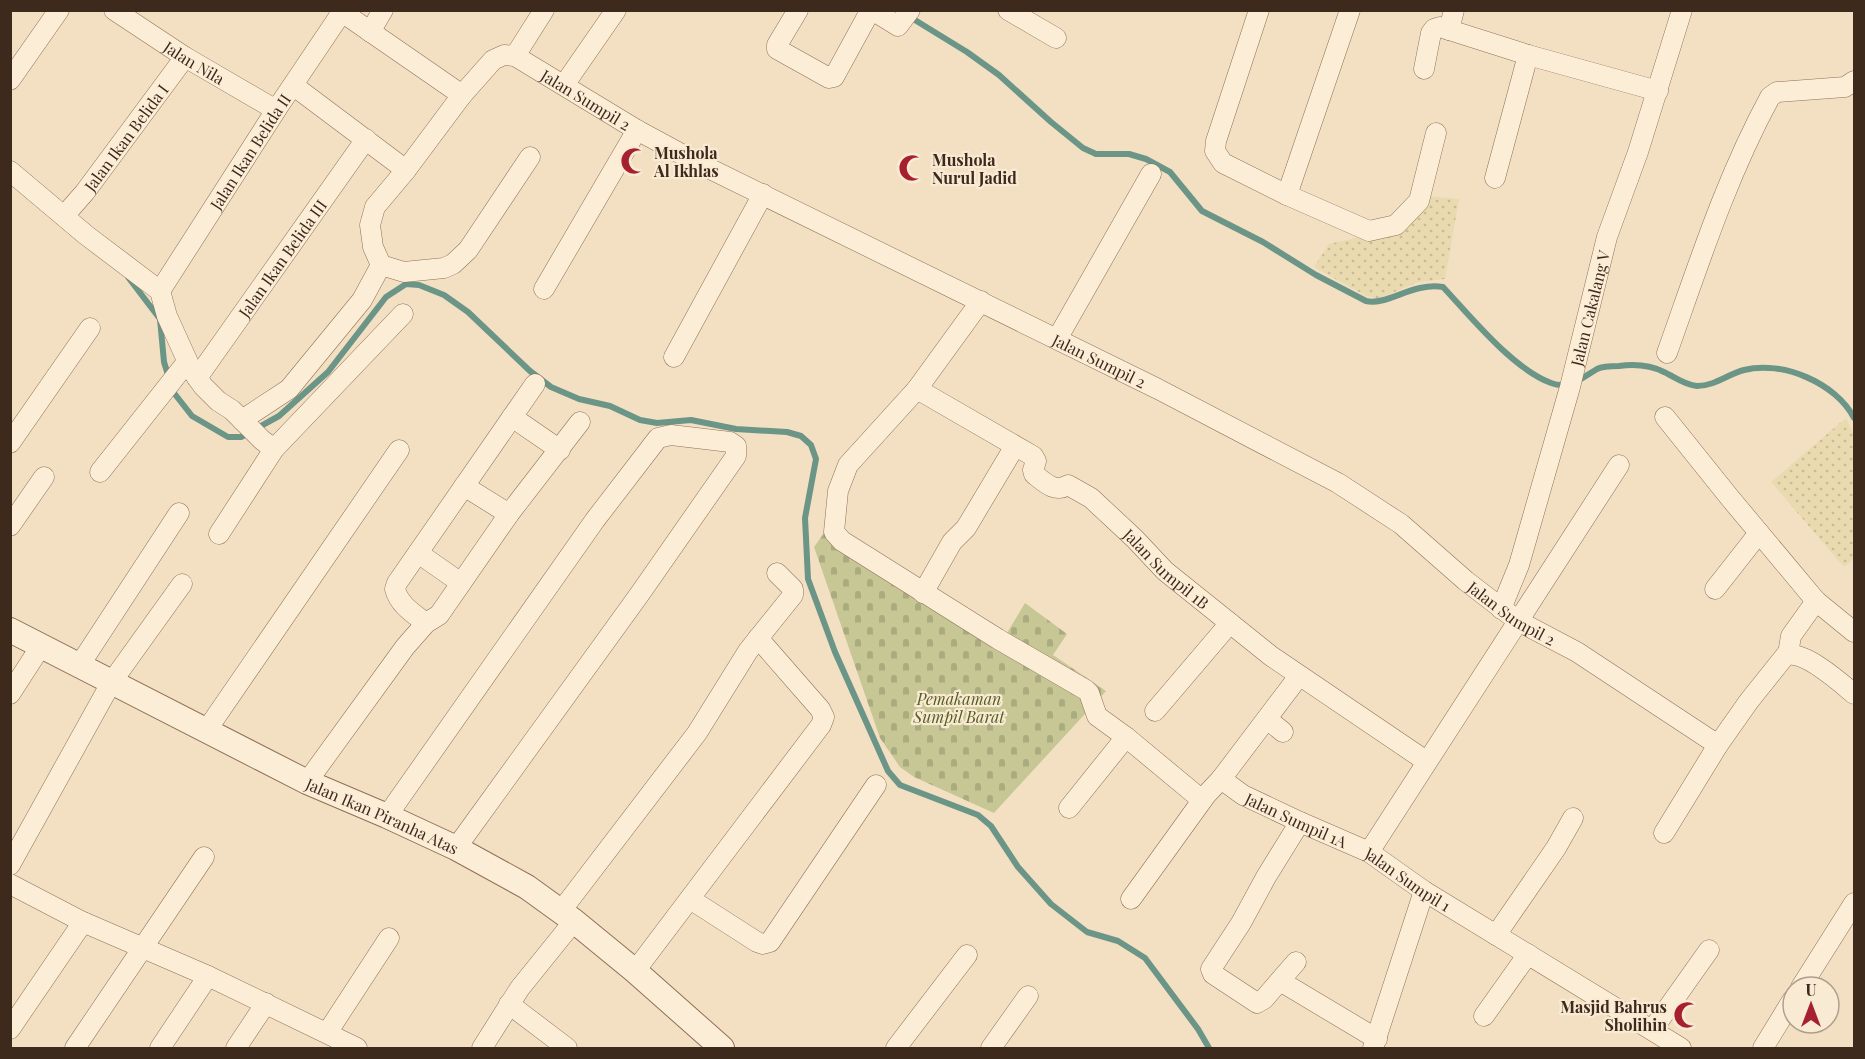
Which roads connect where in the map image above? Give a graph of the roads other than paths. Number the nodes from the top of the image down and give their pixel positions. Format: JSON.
{"nodes":[{"id":1,"x":59,"y":10,"type":"edge"},
{"id":2,"x":114,"y":10,"type":"edge"},
{"id":3,"x":383,"y":10,"type":"edge"},
{"id":4,"x":544,"y":10,"type":"edge"},
{"id":5,"x":616,"y":10,"type":"edge"},
{"id":6,"x":798,"y":10,"type":"edge"},
{"id":7,"x":1008,"y":10,"type":"edge"},
{"id":8,"x":1259,"y":10,"type":"edge"},
{"id":9,"x":1350,"y":10,"type":"edge"},
{"id":10,"x":1454,"y":10,"type":"edge"},
{"id":11,"x":1682,"y":10,"type":"edge"},
{"id":12,"x":340,"y":11,"type":"edge"},
{"id":13,"x":908,"y":15,"type":"edge"},
{"id":14,"x":1449,"y":30,"type":"junction"},
{"id":15,"x":369,"y":32,"type":"junction"},
{"id":16,"x":1056,"y":38,"type":"dead end"},
{"id":17,"x":1528,"y":55,"type":"junction"},
{"id":18,"x":515,"y":56,"type":"junction"},
{"id":19,"x":185,"y":57,"type":"junction"},
{"id":20,"x":1424,"y":69,"type":"dead end"},
{"id":21,"x":10,"y":80,"type":"edge"},
{"id":22,"x":1854,"y":81,"type":"edge"},
{"id":23,"x":564,"y":85,"type":"junction"},
{"id":24,"x":294,"y":86,"type":"junction"},
{"id":25,"x":1658,"y":91,"type":"junction"},
{"id":26,"x":462,"y":95,"type":"junction"},
{"id":27,"x":276,"y":110,"type":"junction"},
{"id":28,"x":637,"y":130,"type":"junction"},
{"id":29,"x":1436,"y":133,"type":"dead end"},
{"id":30,"x":366,"y":139,"type":"junction"},
{"id":31,"x":530,"y":157,"type":"dead end"},
{"id":32,"x":406,"y":170,"type":"junction"},
{"id":33,"x":10,"y":171,"type":"edge"},
{"id":34,"x":1151,"y":174,"type":"dead end"},
{"id":35,"x":1495,"y":178,"type":"dead end"},
{"id":36,"x":763,"y":194,"type":"junction"},
{"id":37,"x":1287,"y":195,"type":"junction"},
{"id":38,"x":64,"y":216,"type":"junction"},
{"id":39,"x":381,"y":265,"type":"junction"},
{"id":40,"x":544,"y":289,"type":"dead end"},
{"id":41,"x":160,"y":291,"type":"junction"},
{"id":42,"x":981,"y":301,"type":"junction"},
{"id":43,"x":403,"y":314,"type":"dead end"},
{"id":44,"x":90,"y":328,"type":"dead end"},
{"id":45,"x":1057,"y":339,"type":"junction"},
{"id":46,"x":1667,"y":353,"type":"dead end"},
{"id":47,"x":674,"y":357,"type":"dead end"},
{"id":48,"x":189,"y":370,"type":"junction"},
{"id":49,"x":535,"y":384,"type":"dead end"},
{"id":50,"x":917,"y":389,"type":"junction"},
{"id":51,"x":512,"y":417,"type":"junction"},
{"id":52,"x":1665,"y":417,"type":"dead end"},
{"id":53,"x":244,"y":422,"type":"junction"},
{"id":54,"x":580,"y":422,"type":"dead end"},
{"id":55,"x":10,"y":443,"type":"edge"},
{"id":56,"x":268,"y":445,"type":"junction"},
{"id":57,"x":1015,"y":446,"type":"junction"},
{"id":58,"x":399,"y":450,"type":"dead end"},
{"id":59,"x":560,"y":450,"type":"junction"},
{"id":60,"x":1619,"y":465,"type":"dead end"},
{"id":61,"x":100,"y":472,"type":"dead end"},
{"id":62,"x":44,"y":477,"type":"dead end"},
{"id":63,"x":464,"y":486,"type":"junction"},
{"id":64,"x":179,"y":513,"type":"dead end"},
{"id":65,"x":509,"y":514,"type":"junction"},
{"id":66,"x":10,"y":526,"type":"edge"},
{"id":67,"x":1759,"y":533,"type":"junction"},
{"id":68,"x":219,"y":534,"type":"dead end"},
{"id":69,"x":418,"y":553,"type":"junction"},
{"id":70,"x":777,"y":573,"type":"dead end"},
{"id":71,"x":461,"y":583,"type":"junction"},
{"id":72,"x":182,"y":584,"type":"dead end"},
{"id":73,"x":1715,"y":589,"type":"dead end"},
{"id":74,"x":923,"y":593,"type":"junction"},
{"id":75,"x":1816,"y":601,"type":"junction"},
{"id":76,"x":1501,"y":609,"type":"junction"},
{"id":77,"x":1518,"y":621,"type":"junction"},
{"id":78,"x":426,"y":623,"type":"junction"},
{"id":79,"x":1230,"y":623,"type":"junction"},
{"id":80,"x":10,"y":630,"type":"edge"},
{"id":81,"x":1854,"y":632,"type":"edge"},
{"id":82,"x":758,"y":638,"type":"junction"},
{"id":83,"x":41,"y":646,"type":"junction"},
{"id":84,"x":1793,"y":656,"type":"junction"},
{"id":85,"x":79,"y":666,"type":"junction"},
{"id":86,"x":1299,"y":676,"type":"junction"},
{"id":87,"x":111,"y":683,"type":"junction"},
{"id":88,"x":10,"y":694,"type":"edge"},
{"id":89,"x":1854,"y":694,"type":"edge"},
{"id":90,"x":1155,"y":711,"type":"dead end"},
{"id":91,"x":1267,"y":719,"type":"junction"},
{"id":92,"x":206,"y":731,"type":"junction"},
{"id":93,"x":1283,"y":732,"type":"dead end"},
{"id":94,"x":1126,"y":737,"type":"junction"},
{"id":95,"x":1718,"y":745,"type":"junction"},
{"id":96,"x":1426,"y":761,"type":"junction"},
{"id":97,"x":1223,"y":781,"type":"junction"},
{"id":98,"x":307,"y":782,"type":"junction"},
{"id":99,"x":876,"y":785,"type":"dead end"},
{"id":100,"x":1202,"y":800,"type":"junction"},
{"id":101,"x":1069,"y":808,"type":"dead end"},
{"id":102,"x":387,"y":816,"type":"junction"},
{"id":103,"x":1573,"y":818,"type":"dead end"},
{"id":104,"x":1300,"y":822,"type":"junction"},
{"id":105,"x":1664,"y":833,"type":"dead end"},
{"id":106,"x":456,"y":848,"type":"junction"},
{"id":107,"x":1369,"y":852,"type":"junction"},
{"id":108,"x":204,"y":856,"type":"dead end"},
{"id":109,"x":10,"y":865,"type":"edge"},
{"id":110,"x":10,"y":884,"type":"edge"},
{"id":111,"x":1424,"y":891,"type":"junction"},
{"id":112,"x":690,"y":899,"type":"junction"},
{"id":113,"x":1131,"y":899,"type":"dead end"},
{"id":114,"x":1854,"y":903,"type":"edge"},
{"id":115,"x":568,"y":916,"type":"junction"},
{"id":116,"x":83,"y":922,"type":"junction"},
{"id":117,"x":1496,"y":935,"type":"junction"},
{"id":118,"x":389,"y":938,"type":"dead end"},
{"id":119,"x":144,"y":948,"type":"junction"},
{"id":120,"x":1709,"y":950,"type":"dead end"},
{"id":121,"x":1528,"y":954,"type":"junction"},
{"id":122,"x":967,"y":955,"type":"dead end"},
{"id":123,"x":1296,"y":962,"type":"dead end"},
{"id":124,"x":635,"y":971,"type":"junction"},
{"id":125,"x":1809,"y":975,"type":"edge"},
{"id":126,"x":208,"y":976,"type":"junction"},
{"id":127,"x":1280,"y":981,"type":"junction"},
{"id":128,"x":1028,"y":996,"type":"dead end"},
{"id":129,"x":266,"y":1004,"type":"junction"},
{"id":130,"x":509,"y":1004,"type":"junction"},
{"id":131,"x":1484,"y":1016,"type":"dead end"},
{"id":132,"x":1781,"y":1019,"type":"edge"},
{"id":133,"x":10,"y":1029,"type":"edge"},
{"id":134,"x":1653,"y":1029,"type":"junction"},
{"id":135,"x":327,"y":1033,"type":"junction"},
{"id":136,"x":1375,"y":1044,"type":"edge"},
{"id":137,"x":1000,"y":1045,"type":"edge"},
{"id":138,"x":75,"y":1048,"type":"edge"},
{"id":139,"x":160,"y":1048,"type":"edge"},
{"id":140,"x":236,"y":1048,"type":"edge"},
{"id":141,"x":357,"y":1048,"type":"edge"},
{"id":142,"x":482,"y":1048,"type":"edge"},
{"id":143,"x":567,"y":1048,"type":"edge"},
{"id":144,"x":722,"y":1048,"type":"edge"},
{"id":145,"x":896,"y":1048,"type":"edge"},
{"id":146,"x":1681,"y":1048,"type":"edge"},
{"id":147,"x":1763,"y":1048,"type":"edge"}],
"edges":[{"from":1,"to":21,"type":"street"},
{"from":2,"to":19,"type":"street","name":"Jalan Nila"},
{"from":3,"to":15,"type":"street"},
{"from":4,"to":18,"type":"street"},
{"from":5,"to":23,"type":"street"},
{"from":6,"to":13,"type":"street"},
{"from":7,"to":16,"type":"street"},
{"from":8,"to":37,"type":"street"},
{"from":9,"to":37,"type":"street"},
{"from":10,"to":14,"type":"street"},
{"from":11,"to":25,"type":"street","name":"Jalan Cakalang V"},
{"from":12,"to":15,"type":"street"},
{"from":12,"to":24,"type":"street","name":"Jalan Ikan Belida II"},
{"from":14,"to":17,"type":"street"},
{"from":14,"to":20,"type":"street"},
{"from":15,"to":26,"type":"street"},
{"from":17,"to":25,"type":"street"},
{"from":17,"to":35,"type":"street"},
{"from":18,"to":23,"type":"street","name":"Jalan Sumpil 2"},
{"from":18,"to":26,"type":"street"},
{"from":19,"to":27,"type":"street","name":"Jalan Nila"},
{"from":19,"to":38,"type":"street","name":"Jalan Ikan Belida I"},
{"from":22,"to":46,"type":"street"},
{"from":23,"to":28,"type":"street","name":"Jalan Sumpil 2"},
{"from":24,"to":27,"type":"street","name":"Jalan Ikan Belida II"},
{"from":24,"to":30,"type":"street"},
{"from":25,"to":76,"type":"street","name":"Jalan Cakalang V"},
{"from":26,"to":32,"type":"street"},
{"from":27,"to":41,"type":"street","name":"Jalan Ikan Belida II"},
{"from":28,"to":36,"type":"street","name":"Jalan Sumpil 2"},
{"from":28,"to":40,"type":"street"},
{"from":29,"to":37,"type":"street"},
{"from":30,"to":32,"type":"street"},
{"from":30,"to":48,"type":"street","name":"Jalan Ikan Belida III"},
{"from":31,"to":39,"type":"street"},
{"from":32,"to":39,"type":"street"},
{"from":33,"to":38,"type":"street"},
{"from":34,"to":45,"type":"street"},
{"from":36,"to":42,"type":"street","name":"Jalan Sumpil 2"},
{"from":36,"to":47,"type":"street"},
{"from":38,"to":41,"type":"street"},
{"from":39,"to":53,"type":"street"},
{"from":41,"to":48,"type":"street"},
{"from":42,"to":45,"type":"street","name":"Jalan Sumpil 2"},
{"from":42,"to":50,"type":"street"},
{"from":43,"to":56,"type":"street"},
{"from":44,"to":55,"type":"street"},
{"from":45,"to":76,"type":"street","name":"Jalan Sumpil 2"},
{"from":48,"to":53,"type":"street"},
{"from":48,"to":61,"type":"street","name":"Jalan Ikan Belida III"},
{"from":49,"to":51,"type":"street"},
{"from":50,"to":57,"type":"street","name":"Jalan Sumpil 1B"},
{"from":50,"to":74,"type":"street"},
{"from":51,"to":59,"type":"street"},
{"from":51,"to":63,"type":"street"},
{"from":52,"to":67,"type":"street"},
{"from":53,"to":56,"type":"street"},
{"from":54,"to":59,"type":"street"},
{"from":56,"to":68,"type":"street"},
{"from":57,"to":74,"type":"street"},
{"from":57,"to":79,"type":"street","name":"Jalan Sumpil 1B"},
{"from":58,"to":92,"type":"street"},
{"from":59,"to":65,"type":"street"},
{"from":60,"to":77,"type":"street","name":"Jalan Sumpil 1"},
{"from":62,"to":66,"type":"street"},
{"from":63,"to":65,"type":"street"},
{"from":63,"to":69,"type":"street"},
{"from":64,"to":85,"type":"street"},
{"from":65,"to":71,"type":"street"},
{"from":67,"to":73,"type":"street"},
{"from":67,"to":75,"type":"street"},
{"from":69,"to":71,"type":"street"},
{"from":69,"to":78,"type":"street"},
{"from":70,"to":82,"type":"street"},
{"from":71,"to":78,"type":"street"},
{"from":72,"to":87,"type":"street"},
{"from":74,"to":94,"type":"street"},
{"from":75,"to":81,"type":"street"},
{"from":75,"to":84,"type":"street"},
{"from":76,"to":77,"type":"street","name":"Jalan Sumpil 2"},
{"from":77,"to":95,"type":"street","name":"Jalan Sumpil 2"},
{"from":77,"to":96,"type":"street","name":"Jalan Sumpil 1"},
{"from":78,"to":98,"type":"street"},
{"from":79,"to":86,"type":"street","name":"Jalan Sumpil 1B"},
{"from":79,"to":90,"type":"street"},
{"from":80,"to":83,"type":"street","name":"Jalan Ikan Piranha Atas"},
{"from":82,"to":112,"type":"street"},
{"from":82,"to":115,"type":"street"},
{"from":83,"to":85,"type":"street","name":"Jalan Ikan Piranha Atas"},
{"from":83,"to":88,"type":"street"},
{"from":84,"to":89,"type":"street"},
{"from":84,"to":95,"type":"street"},
{"from":85,"to":87,"type":"street","name":"Jalan Ikan Piranha Atas"},
{"from":86,"to":91,"type":"street"},
{"from":86,"to":96,"type":"street","name":"Jalan Sumpil 1B"},
{"from":87,"to":92,"type":"street","name":"Jalan Ikan Piranha Atas"},
{"from":87,"to":109,"type":"street"},
{"from":91,"to":93,"type":"street"},
{"from":91,"to":97,"type":"street"},
{"from":92,"to":98,"type":"street","name":"Jalan Ikan Piranha Atas"},
{"from":94,"to":100,"type":"street"},
{"from":94,"to":101,"type":"street"},
{"from":95,"to":105,"type":"street"},
{"from":96,"to":107,"type":"street","name":"Jalan Sumpil 1"},
{"from":97,"to":100,"type":"street"},
{"from":97,"to":104,"type":"street","name":"Jalan Sumpil 1A"},
{"from":98,"to":102,"type":"street","name":"Jalan Ikan Piranha Atas"},
{"from":99,"to":112,"type":"street"},
{"from":100,"to":113,"type":"street"},
{"from":102,"to":106,"type":"street","name":"Jalan Ikan Piranha Atas"},
{"from":102,"to":106,"type":"street"},
{"from":103,"to":117,"type":"street"},
{"from":104,"to":107,"type":"street","name":"Jalan Sumpil 1A"},
{"from":104,"to":127,"type":"street"},
{"from":106,"to":115,"type":"street","name":"Jalan Ikan Piranha Atas"},
{"from":107,"to":111,"type":"street","name":"Jalan Sumpil 1"},
{"from":108,"to":119,"type":"street"},
{"from":110,"to":116,"type":"street"},
{"from":111,"to":117,"type":"street","name":"Jalan Sumpil 1"},
{"from":111,"to":136,"type":"street"},
{"from":112,"to":124,"type":"street"},
{"from":114,"to":125,"type":"street"},
{"from":115,"to":124,"type":"street","name":"Jalan Ikan Piranha Atas"},
{"from":115,"to":130,"type":"street"},
{"from":116,"to":119,"type":"street"},
{"from":116,"to":133,"type":"street"},
{"from":117,"to":121,"type":"street","name":"Jalan Sumpil 1"},
{"from":118,"to":135,"type":"street"},
{"from":119,"to":126,"type":"street"},
{"from":119,"to":138,"type":"street"},
{"from":120,"to":134,"type":"street"},
{"from":121,"to":131,"type":"street"},
{"from":121,"to":134,"type":"street","name":"Jalan Sumpil 1"},
{"from":122,"to":145,"type":"street"},
{"from":123,"to":127,"type":"street"},
{"from":124,"to":144,"type":"street","name":"Jalan Ikan Piranha Atas"},
{"from":126,"to":129,"type":"street"},
{"from":126,"to":139,"type":"street"},
{"from":127,"to":136,"type":"street"},
{"from":128,"to":137,"type":"street"},
{"from":129,"to":135,"type":"street"},
{"from":129,"to":140,"type":"street"},
{"from":130,"to":142,"type":"street"},
{"from":130,"to":143,"type":"street"},
{"from":132,"to":147,"type":"street"},
{"from":134,"to":146,"type":"street","name":"Jalan Sumpil 1"},
{"from":135,"to":141,"type":"street"}]}
